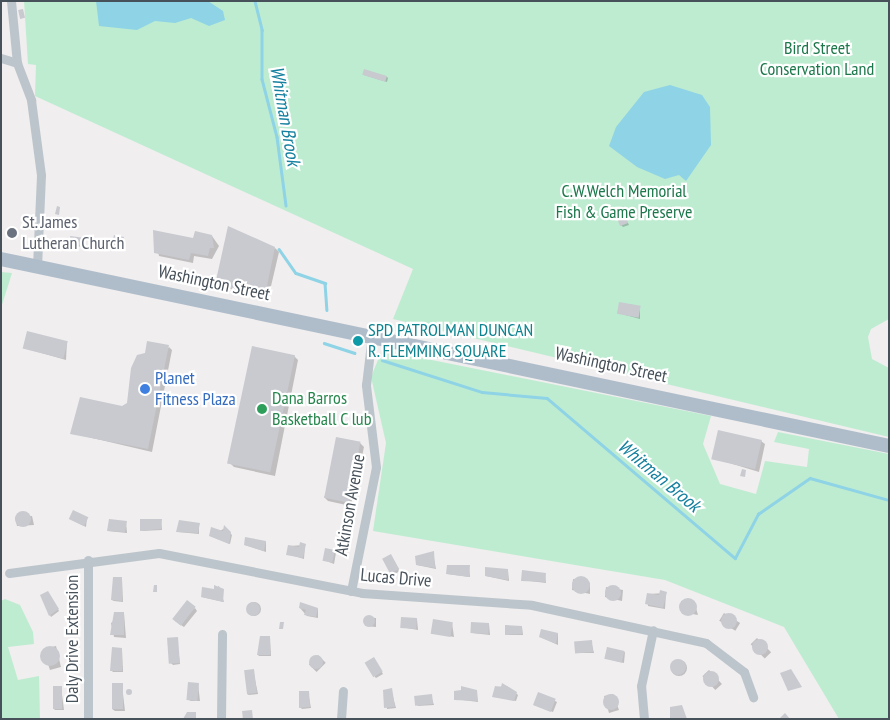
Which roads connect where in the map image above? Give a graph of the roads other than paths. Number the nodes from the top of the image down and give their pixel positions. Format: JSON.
{"nodes":[{"id":1,"x":11,"y":1,"type":"edge"},
{"id":2,"x":1,"y":58,"type":"edge"},
{"id":3,"x":17,"y":63,"type":"junction"},
{"id":4,"x":1,"y":259,"type":"edge"},
{"id":5,"x":37,"y":266,"type":"junction"},
{"id":6,"x":372,"y":335,"type":"junction"},
{"id":7,"x":889,"y":446,"type":"edge"},
{"id":8,"x":88,"y":560,"type":"junction"},
{"id":9,"x":9,"y":572,"type":"dead end"},
{"id":10,"x":351,"y":591,"type":"junction"},
{"id":11,"x":653,"y":630,"type":"junction"},
{"id":12,"x":222,"y":634,"type":"dead end"},
{"id":13,"x":343,"y":691,"type":"dead end"},
{"id":14,"x":753,"y":697,"type":"dead end"},
{"id":15,"x":88,"y":719,"type":"edge"},
{"id":16,"x":221,"y":719,"type":"edge"},
{"id":17,"x":341,"y":719,"type":"edge"},
{"id":18,"x":644,"y":719,"type":"edge"}],
"edges":[{"from":1,"to":3,"type":"street"},
{"from":2,"to":3,"type":"street"},
{"from":3,"to":5,"type":"street"},
{"from":4,"to":5,"type":"main road","name":"Washington Street"},
{"from":5,"to":6,"type":"main road","name":"Washington Street"},
{"from":6,"to":7,"type":"main road","name":"Washington Street"},
{"from":6,"to":10,"type":"street","name":"Atkinson Avenue"},
{"from":8,"to":9,"type":"street","name":"Lucas Drive"},
{"from":8,"to":10,"type":"street","name":"Lucas Drive"},
{"from":8,"to":15,"type":"street","name":"Daly Drive Extension"},
{"from":10,"to":11,"type":"street","name":"Lucas Drive"},
{"from":11,"to":14,"type":"street","name":"Lucas Drive"},
{"from":11,"to":18,"type":"street"},
{"from":12,"to":16,"type":"street"},
{"from":13,"to":17,"type":"street"}]}
